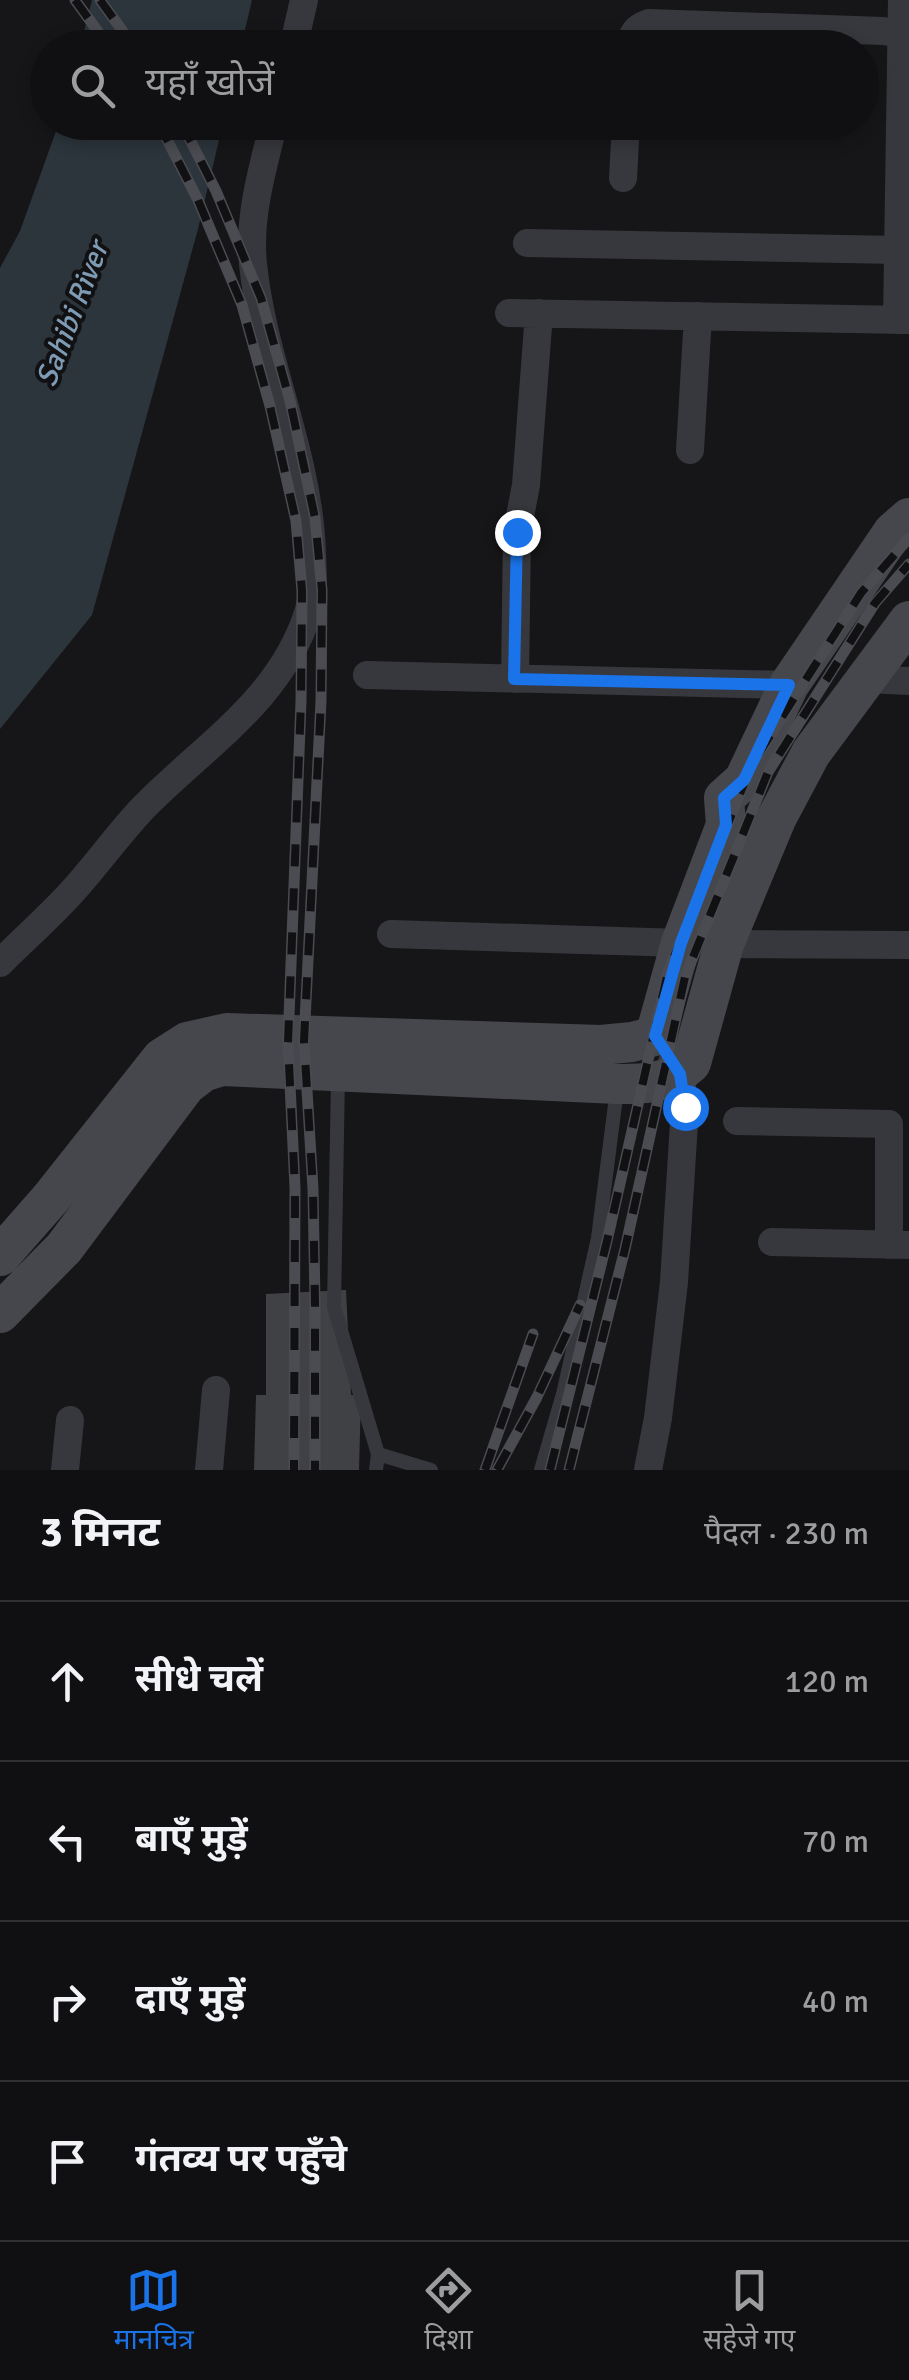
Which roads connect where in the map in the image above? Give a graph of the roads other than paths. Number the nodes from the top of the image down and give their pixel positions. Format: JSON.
{"nodes":[{"id":1,"x":304,"y":0,"type":"edge"},
{"id":2,"x":902,"y":0,"type":"edge"},
{"id":3,"x":296,"y":30,"type":"edge"},
{"id":4,"x":635,"y":30,"type":"edge"},
{"id":5,"x":813,"y":30,"type":"edge"},
{"id":6,"x":879,"y":33,"type":"edge"},
{"id":7,"x":906,"y":34,"type":"edge"},
{"id":8,"x":270,"y":140,"type":"edge"},
{"id":9,"x":625,"y":140,"type":"edge"},
{"id":10,"x":623,"y":178,"type":"dead end"},
{"id":11,"x":526,"y":243,"type":"dead end"},
{"id":12,"x":899,"y":250,"type":"junction"},
{"id":13,"x":509,"y":313,"type":"dead end"},
{"id":14,"x":540,"y":313,"type":"junction"},
{"id":15,"x":698,"y":316,"type":"junction"},
{"id":16,"x":903,"y":320,"type":"edge"},
{"id":17,"x":690,"y":450,"type":"dead end"},
{"id":18,"x":909,"y":518,"type":"edge"},
{"id":19,"x":909,"y":622,"type":"edge"},
{"id":20,"x":366,"y":675,"type":"dead end"},
{"id":21,"x":514,"y":679,"type":"junction"},
{"id":22,"x":866,"y":679,"type":"junction"},
{"id":23,"x":909,"y":681,"type":"edge"},
{"id":24,"x":789,"y":685,"type":"junction"},
{"id":25,"x":391,"y":934,"type":"dead end"},
{"id":26,"x":681,"y":943,"type":"junction"},
{"id":27,"x":724,"y":944,"type":"junction"},
{"id":28,"x":909,"y":946,"type":"edge"},
{"id":29,"x":0,"y":962,"type":"edge"},
{"id":30,"x":655,"y":1036,"type":"junction"},
{"id":31,"x":408,"y":1057,"type":"junction"},
{"id":32,"x":338,"y":1072,"type":"junction"},
{"id":33,"x":680,"y":1074,"type":"junction"},
{"id":34,"x":617,"y":1084,"type":"junction"},
{"id":35,"x":737,"y":1121,"type":"dead end"},
{"id":36,"x":772,"y":1242,"type":"dead end"},
{"id":37,"x":899,"y":1245,"type":"edge"},
{"id":38,"x":0,"y":1256,"type":"edge"},
{"id":39,"x":0,"y":1314,"type":"edge"},
{"id":40,"x":216,"y":1390,"type":"dead end"},
{"id":41,"x":70,"y":1420,"type":"dead end"},
{"id":42,"x":378,"y":1454,"type":"junction"},
{"id":43,"x":64,"y":1470,"type":"edge"},
{"id":44,"x":210,"y":1470,"type":"edge"},
{"id":45,"x":376,"y":1470,"type":"edge"},
{"id":46,"x":431,"y":1470,"type":"edge"},
{"id":47,"x":541,"y":1470,"type":"edge"},
{"id":48,"x":648,"y":1470,"type":"edge"}],
"edges":[{"from":1,"to":3,"type":"street"},
{"from":2,"to":7,"type":"street"},
{"from":4,"to":5,"type":"street"},
{"from":6,"to":7,"type":"street"},
{"from":7,"to":12,"type":"street"},
{"from":8,"to":29,"type":"street"},
{"from":9,"to":10,"type":"street"},
{"from":11,"to":12,"type":"street"},
{"from":12,"to":16,"type":"street"},
{"from":13,"to":14,"type":"street"},
{"from":14,"to":15,"type":"street"},
{"from":14,"to":21,"type":"street"},
{"from":15,"to":16,"type":"street"},
{"from":15,"to":17,"type":"street"},
{"from":18,"to":24,"type":"street"},
{"from":19,"to":22,"type":"street"},
{"from":20,"to":21,"type":"street"},
{"from":21,"to":24,"type":"street"},
{"from":22,"to":23,"type":"street"},
{"from":22,"to":27,"type":"street"},
{"from":24,"to":26,"type":"street"},
{"from":25,"to":26,"type":"street"},
{"from":26,"to":30,"type":"street"},
{"from":27,"to":28,"type":"street"},
{"from":27,"to":33,"type":"street"},
{"from":30,"to":31,"type":"street"},
{"from":30,"to":33,"type":"street"},
{"from":31,"to":32,"type":"street"},
{"from":31,"to":34,"type":"street"},
{"from":31,"to":38,"type":"street"},
{"from":32,"to":39,"type":"street"},
{"from":32,"to":42,"type":"lane"},
{"from":33,"to":34,"type":"street"},
{"from":33,"to":48,"type":"street"},
{"from":34,"to":47,"type":"lane"},
{"from":35,"to":37,"type":"street"},
{"from":36,"to":37,"type":"street"},
{"from":40,"to":44,"type":"street"},
{"from":41,"to":43,"type":"street"},
{"from":42,"to":45,"type":"lane"},
{"from":42,"to":46,"type":"lane"}]}
